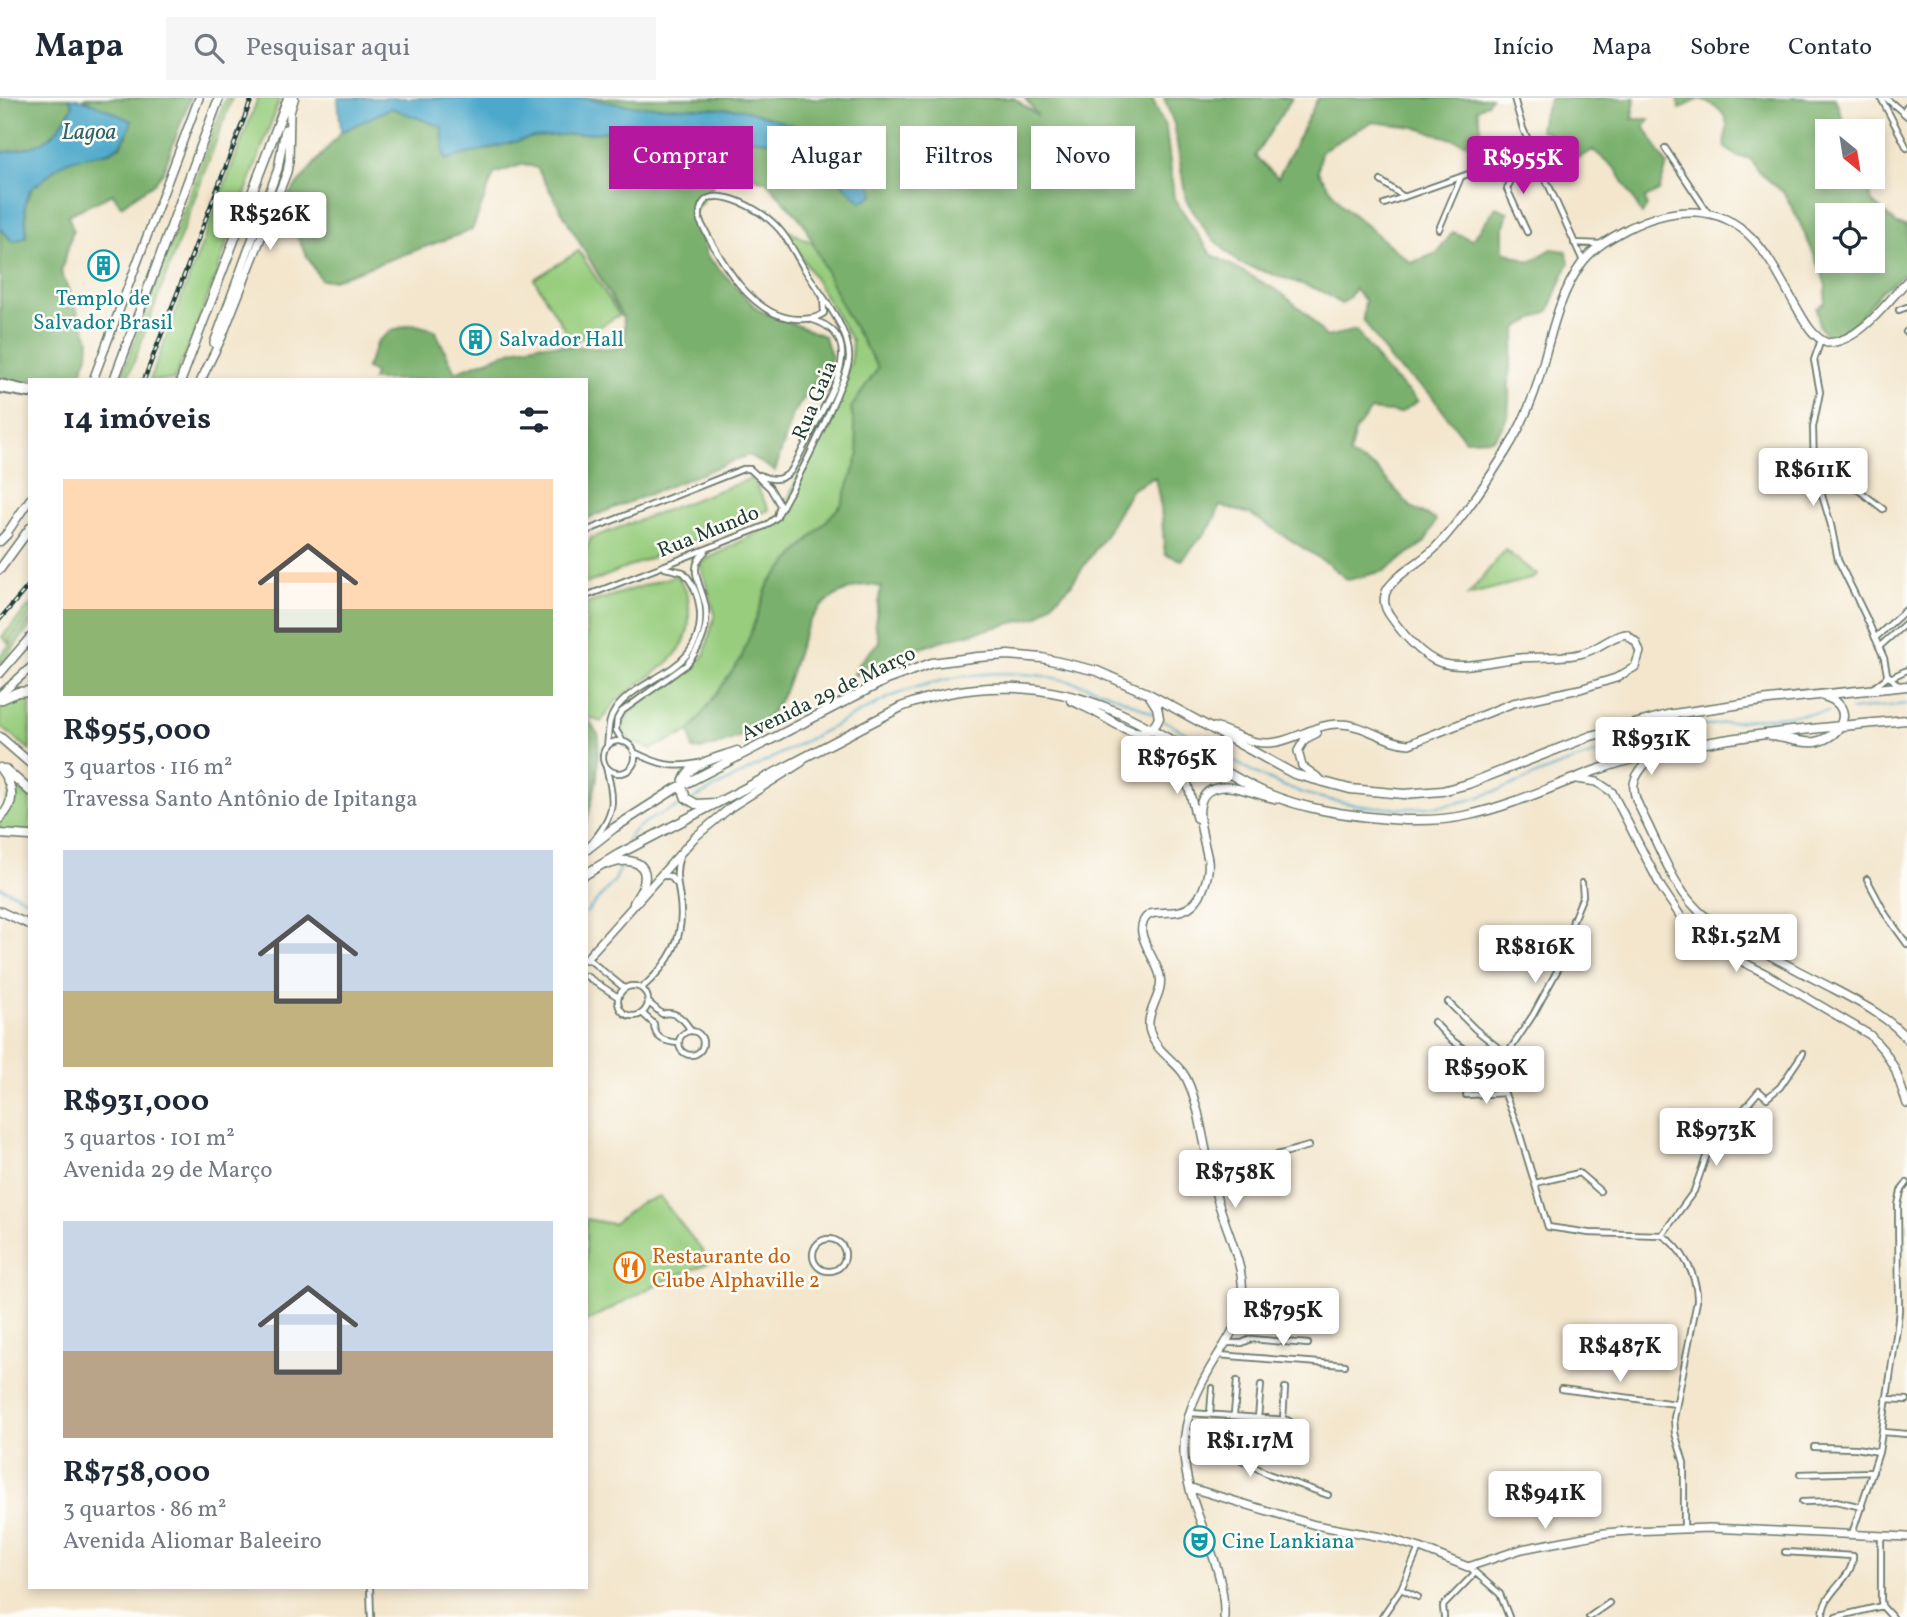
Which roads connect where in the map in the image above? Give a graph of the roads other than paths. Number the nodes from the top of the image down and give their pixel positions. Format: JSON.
{"nodes":[{"id":1,"x":199,"y":98,"type":"edge"},
{"id":2,"x":219,"y":98,"type":"edge"},
{"id":3,"x":288,"y":98,"type":"edge"},
{"id":4,"x":293,"y":98,"type":"edge"},
{"id":5,"x":1514,"y":98,"type":"edge"},
{"id":6,"x":1884,"y":98,"type":"edge"},
{"id":7,"x":1907,"y":106,"type":"edge"},
{"id":8,"x":290,"y":111,"type":"joint"},
{"id":9,"x":1905,"y":114,"type":"edge"},
{"id":10,"x":1665,"y":148,"type":"dead end"},
{"id":11,"x":1907,"y":148,"type":"edge"},
{"id":12,"x":1532,"y":151,"type":"junction"},
{"id":13,"x":1520,"y":159,"type":"junction"},
{"id":14,"x":1461,"y":177,"type":"junction"},
{"id":15,"x":1381,"y":181,"type":"dead end"},
{"id":16,"x":1405,"y":198,"type":"junction"},
{"id":17,"x":1384,"y":204,"type":"dead end"},
{"id":18,"x":1709,"y":214,"type":"junction"},
{"id":19,"x":1439,"y":229,"type":"dead end"},
{"id":20,"x":1527,"y":232,"type":"dead end"},
{"id":21,"x":1574,"y":243,"type":"junction"},
{"id":22,"x":1602,"y":244,"type":"junction"},
{"id":23,"x":1583,"y":262,"type":"junction"},
{"id":24,"x":1907,"y":281,"type":"edge"},
{"id":25,"x":823,"y":298,"type":"junction"},
{"id":26,"x":1907,"y":307,"type":"edge"},
{"id":27,"x":1899,"y":310,"type":"dead end"},
{"id":28,"x":810,"y":319,"type":"junction"},
{"id":29,"x":1822,"y":340,"type":"junction"},
{"id":30,"x":94,"y":378,"type":"edge"},
{"id":31,"x":115,"y":378,"type":"edge"},
{"id":32,"x":183,"y":378,"type":"edge"},
{"id":33,"x":202,"y":378,"type":"edge"},
{"id":34,"x":0,"y":383,"type":"edge"},
{"id":35,"x":0,"y":389,"type":"edge"},
{"id":36,"x":28,"y":391,"type":"edge"},
{"id":37,"x":28,"y":392,"type":"edge"},
{"id":38,"x":1813,"y":459,"type":"junction"},
{"id":39,"x":750,"y":469,"type":"junction"},
{"id":40,"x":28,"y":502,"type":"edge"},
{"id":41,"x":1883,"y":509,"type":"dead end"},
{"id":42,"x":778,"y":514,"type":"junction"},
{"id":43,"x":28,"y":529,"type":"edge"},
{"id":44,"x":588,"y":530,"type":"edge"},
{"id":45,"x":2,"y":540,"type":"edge"},
{"id":46,"x":712,"y":547,"type":"junction"},
{"id":47,"x":660,"y":568,"type":"junction"},
{"id":48,"x":0,"y":569,"type":"edge"},
{"id":49,"x":588,"y":596,"type":"edge"},
{"id":50,"x":1907,"y":610,"type":"edge"},
{"id":51,"x":1907,"y":622,"type":"edge"},
{"id":52,"x":1875,"y":638,"type":"junction"},
{"id":53,"x":28,"y":640,"type":"edge"},
{"id":54,"x":1879,"y":647,"type":"junction"},
{"id":55,"x":28,"y":670,"type":"edge"},
{"id":56,"x":1907,"y":670,"type":"edge"},
{"id":57,"x":0,"y":673,"type":"edge"},
{"id":58,"x":1887,"y":677,"type":"junction"},
{"id":59,"x":1904,"y":687,"type":"edge"},
{"id":60,"x":1870,"y":690,"type":"junction"},
{"id":61,"x":28,"y":691,"type":"edge"},
{"id":62,"x":1052,"y":691,"type":"junction"},
{"id":63,"x":1149,"y":694,"type":"junction"},
{"id":64,"x":1815,"y":694,"type":"junction"},
{"id":65,"x":0,"y":695,"type":"edge"},
{"id":66,"x":0,"y":700,"type":"edge"},
{"id":67,"x":1907,"y":720,"type":"edge"},
{"id":68,"x":1203,"y":724,"type":"junction"},
{"id":69,"x":1352,"y":725,"type":"junction"},
{"id":70,"x":1839,"y":727,"type":"junction"},
{"id":71,"x":1154,"y":732,"type":"junction"},
{"id":72,"x":779,"y":734,"type":"junction"},
{"id":73,"x":1762,"y":734,"type":"junction"},
{"id":74,"x":2,"y":739,"type":"edge"},
{"id":75,"x":623,"y":742,"type":"junction"},
{"id":76,"x":830,"y":746,"type":"junction"},
{"id":77,"x":607,"y":747,"type":"junction"},
{"id":78,"x":636,"y":753,"type":"junction"},
{"id":79,"x":1656,"y":753,"type":"junction"},
{"id":80,"x":28,"y":756,"type":"edge"},
{"id":81,"x":28,"y":761,"type":"edge"},
{"id":82,"x":699,"y":762,"type":"junction"},
{"id":83,"x":606,"y":766,"type":"junction"},
{"id":84,"x":0,"y":767,"type":"edge"},
{"id":85,"x":1570,"y":779,"type":"junction"},
{"id":86,"x":1331,"y":785,"type":"junction"},
{"id":87,"x":683,"y":787,"type":"junction"},
{"id":88,"x":28,"y":789,"type":"edge"},
{"id":89,"x":723,"y":801,"type":"junction"},
{"id":90,"x":1290,"y":803,"type":"junction"},
{"id":91,"x":0,"y":818,"type":"edge"},
{"id":92,"x":0,"y":834,"type":"edge"},
{"id":93,"x":28,"y":836,"type":"edge"},
{"id":94,"x":588,"y":846,"type":"edge"},
{"id":95,"x":588,"y":848,"type":"edge"},
{"id":96,"x":1205,"y":850,"type":"junction"},
{"id":97,"x":681,"y":852,"type":"junction"},
{"id":98,"x":588,"y":872,"type":"edge"},
{"id":99,"x":659,"y":876,"type":"junction"},
{"id":100,"x":1867,"y":879,"type":"dead end"},
{"id":101,"x":677,"y":883,"type":"junction"},
{"id":102,"x":1581,"y":883,"type":"dead end"},
{"id":103,"x":634,"y":903,"type":"junction"},
{"id":104,"x":0,"y":911,"type":"edge"},
{"id":105,"x":28,"y":924,"type":"edge"},
{"id":106,"x":1907,"y":944,"type":"edge"},
{"id":107,"x":588,"y":958,"type":"edge"},
{"id":108,"x":588,"y":960,"type":"edge"},
{"id":109,"x":588,"y":977,"type":"edge"},
{"id":110,"x":624,"y":988,"type":"junction"},
{"id":111,"x":642,"y":988,"type":"junction"},
{"id":112,"x":618,"y":997,"type":"junction"},
{"id":113,"x":648,"y":1002,"type":"junction"},
{"id":114,"x":1448,"y":1002,"type":"dead end"},
{"id":115,"x":642,"y":1013,"type":"junction"},
{"id":116,"x":662,"y":1014,"type":"junction"},
{"id":117,"x":1434,"y":1022,"type":"dead end"},
{"id":118,"x":654,"y":1024,"type":"junction"},
{"id":119,"x":691,"y":1031,"type":"junction"},
{"id":120,"x":1907,"y":1039,"type":"edge"},
{"id":121,"x":679,"y":1043,"type":"junction"},
{"id":122,"x":1803,"y":1053,"type":"dead end"},
{"id":123,"x":1506,"y":1054,"type":"junction"},
{"id":124,"x":1499,"y":1079,"type":"junction"},
{"id":125,"x":1505,"y":1093,"type":"junction"},
{"id":126,"x":1466,"y":1094,"type":"dead end"},
{"id":127,"x":1906,"y":1102,"type":"edge"},
{"id":128,"x":1309,"y":1146,"type":"dead end"},
{"id":129,"x":1212,"y":1173,"type":"junction"},
{"id":130,"x":1535,"y":1183,"type":"junction"},
{"id":131,"x":1907,"y":1183,"type":"edge"},
{"id":132,"x":1600,"y":1191,"type":"dead end"},
{"id":133,"x":1661,"y":1235,"type":"junction"},
{"id":134,"x":819,"y":1267,"type":"joint"},
{"id":135,"x":1226,"y":1343,"type":"junction"},
{"id":136,"x":1308,"y":1344,"type":"dead end"},
{"id":137,"x":1218,"y":1355,"type":"junction"},
{"id":138,"x":1345,"y":1366,"type":"dead end"},
{"id":139,"x":1237,"y":1381,"type":"dead end"},
{"id":140,"x":1261,"y":1385,"type":"dead end"},
{"id":141,"x":1212,"y":1388,"type":"dead end"},
{"id":142,"x":1286,"y":1388,"type":"dead end"},
{"id":143,"x":1562,"y":1389,"type":"dead end"},
{"id":144,"x":1886,"y":1399,"type":"junction"},
{"id":145,"x":1907,"y":1400,"type":"edge"},
{"id":146,"x":1676,"y":1404,"type":"junction"},
{"id":147,"x":1189,"y":1413,"type":"junction"},
{"id":148,"x":1210,"y":1413,"type":"junction"},
{"id":149,"x":1234,"y":1414,"type":"junction"},
{"id":150,"x":1258,"y":1418,"type":"junction"},
{"id":151,"x":1267,"y":1418,"type":"junction"},
{"id":152,"x":1281,"y":1420,"type":"junction"},
{"id":153,"x":1186,"y":1431,"type":"junction"},
{"id":154,"x":1882,"y":1432,"type":"junction"},
{"id":155,"x":1907,"y":1434,"type":"edge"},
{"id":156,"x":1277,"y":1437,"type":"dead end"},
{"id":157,"x":1291,"y":1437,"type":"dead end"},
{"id":158,"x":1265,"y":1439,"type":"dead end"},
{"id":159,"x":1814,"y":1447,"type":"dead end"},
{"id":160,"x":1878,"y":1452,"type":"junction"},
{"id":161,"x":1873,"y":1472,"type":"junction"},
{"id":162,"x":1800,"y":1474,"type":"dead end"},
{"id":163,"x":1191,"y":1488,"type":"junction"},
{"id":164,"x":1328,"y":1496,"type":"dead end"},
{"id":165,"x":1802,"y":1502,"type":"dead end"},
{"id":166,"x":1862,"y":1507,"type":"junction"},
{"id":167,"x":1684,"y":1528,"type":"junction"},
{"id":168,"x":1852,"y":1534,"type":"junction"},
{"id":169,"x":1881,"y":1535,"type":"junction"},
{"id":170,"x":1907,"y":1536,"type":"edge"},
{"id":171,"x":1420,"y":1548,"type":"junction"},
{"id":172,"x":1785,"y":1552,"type":"dead end"},
{"id":173,"x":1473,"y":1568,"type":"junction"},
{"id":174,"x":370,"y":1589,"type":"edge"},
{"id":175,"x":1401,"y":1589,"type":"junction"},
{"id":176,"x":1418,"y":1597,"type":"dead end"},
{"id":177,"x":1609,"y":1603,"type":"dead end"},
{"id":178,"x":1882,"y":1606,"type":"junction"},
{"id":179,"x":1443,"y":1616,"type":"edge"},
{"id":180,"x":371,"y":1617,"type":"edge"},
{"id":181,"x":1224,"y":1617,"type":"edge"},
{"id":182,"x":1382,"y":1617,"type":"edge"},
{"id":183,"x":1509,"y":1617,"type":"edge"},
{"id":184,"x":1589,"y":1617,"type":"edge"},
{"id":185,"x":1823,"y":1617,"type":"edge"},
{"id":186,"x":1836,"y":1617,"type":"edge"},
{"id":187,"x":1892,"y":1617,"type":"edge"}],
"edges":[{"from":1,"to":30,"type":"main road"},
{"from":2,"to":31,"type":"main road"},
{"from":3,"to":32,"type":"main road"},
{"from":4,"to":8,"type":"main road"},
{"from":5,"to":12,"type":"street"},
{"from":6,"to":9,"type":"street"},
{"from":6,"to":11,"type":"street"},
{"from":7,"to":9,"type":"street"},
{"from":8,"to":33,"type":"main road"},
{"from":10,"to":18,"type":"street"},
{"from":12,"to":13,"type":"street"},
{"from":12,"to":21,"type":"street"},
{"from":13,"to":14,"type":"street"},
{"from":13,"to":20,"type":"street"},
{"from":14,"to":16,"type":"street"},
{"from":14,"to":19,"type":"street"},
{"from":15,"to":16,"type":"street"},
{"from":16,"to":17,"type":"street"},
{"from":18,"to":22,"type":"main road"},
{"from":18,"to":29,"type":"main road"},
{"from":21,"to":22,"type":"street"},
{"from":21,"to":23,"type":"street"},
{"from":22,"to":23,"type":"main road"},
{"from":23,"to":69,"type":"main road"},
{"from":24,"to":29,"type":"main road"},
{"from":25,"to":28,"type":"street"},
{"from":25,"to":28,"type":"street","name":"Rua Gaia"},
{"from":25,"to":42,"type":"street","name":"Rua Gaia"},
{"from":26,"to":27,"type":"street"},
{"from":28,"to":39,"type":"street","name":"Rua Gaia"},
{"from":29,"to":38,"type":"street"},
{"from":34,"to":36,"type":"street"},
{"from":35,"to":37,"type":"street"},
{"from":38,"to":41,"type":"street"},
{"from":38,"to":52,"type":"street"},
{"from":39,"to":42,"type":"street","name":"Rua Mundo"},
{"from":39,"to":44,"type":"street","name":"Rua Mundo"},
{"from":40,"to":45,"type":"main road"},
{"from":42,"to":46,"type":"street","name":"Rua Mundo"},
{"from":43,"to":48,"type":"main road"},
{"from":46,"to":47,"type":"street","name":"Rua Mundo"},
{"from":46,"to":75,"type":"street"},
{"from":47,"to":49,"type":"street","name":"Rua Mundo"},
{"from":47,"to":77,"type":"street"},
{"from":50,"to":52,"type":"street"},
{"from":51,"to":54,"type":"street"},
{"from":52,"to":54,"type":"street"},
{"from":53,"to":57,"type":"main road"},
{"from":54,"to":58,"type":"street"},
{"from":55,"to":65,"type":"main road"},
{"from":56,"to":58,"type":"street"},
{"from":58,"to":59,"type":"street"},
{"from":58,"to":60,"type":"street"},
{"from":59,"to":60,"type":"main road","name":"Avenida 29 de Março"},
{"from":60,"to":64,"type":"main road","name":"Avenida 29 de Março"},
{"from":61,"to":66,"type":"main road"},
{"from":62,"to":71,"type":"main road"},
{"from":62,"to":71,"type":"main road"},
{"from":62,"to":76,"type":"main road"},
{"from":63,"to":68,"type":"main road","name":"Avenida 29 de Março"},
{"from":63,"to":71,"type":"main road"},
{"from":63,"to":72,"type":"main road","name":"Avenida 29 de Março"},
{"from":64,"to":70,"type":"main road"},
{"from":64,"to":86,"type":"main road","name":"Avenida 29 de Março"},
{"from":67,"to":70,"type":"main road"},
{"from":68,"to":69,"type":"main road"},
{"from":68,"to":86,"type":"main road","name":"Avenida 29 de Março"},
{"from":69,"to":86,"type":"main road"},
{"from":70,"to":73,"type":"main road"},
{"from":70,"to":73,"type":"main road"},
{"from":71,"to":90,"type":"main road"},
{"from":71,"to":96,"type":"main road"},
{"from":72,"to":82,"type":"main road"},
{"from":72,"to":87,"type":"main road","name":"Avenida 29 de Março"},
{"from":73,"to":79,"type":"main road"},
{"from":74,"to":80,"type":"main road"},
{"from":74,"to":81,"type":"main road"},
{"from":75,"to":77,"type":"street"},
{"from":75,"to":78,"type":"street"},
{"from":76,"to":89,"type":"main road"},
{"from":76,"to":97,"type":"main road"},
{"from":77,"to":83,"type":"street"},
{"from":78,"to":82,"type":"street"},
{"from":78,"to":83,"type":"street"},
{"from":79,"to":85,"type":"main road"},
{"from":79,"to":120,"type":"main road"},
{"from":82,"to":87,"type":"main road"},
{"from":83,"to":94,"type":"street"},
{"from":84,"to":88,"type":"main road"},
{"from":84,"to":91,"type":"main road"},
{"from":85,"to":90,"type":"main road"},
{"from":85,"to":127,"type":"main road"},
{"from":87,"to":89,"type":"main road"},
{"from":87,"to":95,"type":"main road","name":"Avenida 29 de Março"},
{"from":89,"to":98,"type":"main road"},
{"from":90,"to":96,"type":"main road"},
{"from":92,"to":93,"type":"main road"},
{"from":96,"to":129,"type":"main road"},
{"from":97,"to":99,"type":"main road"},
{"from":97,"to":101,"type":"street"},
{"from":98,"to":103,"type":"main road"},
{"from":99,"to":101,"type":"street"},
{"from":99,"to":103,"type":"main road"},
{"from":100,"to":106,"type":"street"},
{"from":101,"to":111,"type":"street"},
{"from":102,"to":123,"type":"street"},
{"from":103,"to":107,"type":"main road"},
{"from":104,"to":105,"type":"main road"},
{"from":108,"to":110,"type":"street"},
{"from":109,"to":112,"type":"street"},
{"from":110,"to":111,"type":"street"},
{"from":110,"to":112,"type":"street"},
{"from":111,"to":113,"type":"street"},
{"from":112,"to":115,"type":"street"},
{"from":113,"to":115,"type":"street"},
{"from":113,"to":116,"type":"street"},
{"from":114,"to":123,"type":"street"},
{"from":115,"to":118,"type":"street"},
{"from":116,"to":118,"type":"street"},
{"from":116,"to":119,"type":"street"},
{"from":117,"to":124,"type":"street"},
{"from":118,"to":121,"type":"street"},
{"from":119,"to":121,"type":"street"},
{"from":119,"to":121,"type":"street"},
{"from":122,"to":133,"type":"street"},
{"from":123,"to":124,"type":"street"},
{"from":124,"to":125,"type":"street"},
{"from":125,"to":126,"type":"street"},
{"from":125,"to":130,"type":"street"},
{"from":128,"to":129,"type":"street"},
{"from":129,"to":135,"type":"main road"},
{"from":130,"to":132,"type":"street"},
{"from":130,"to":133,"type":"street"},
{"from":131,"to":144,"type":"street"},
{"from":133,"to":146,"type":"street"},
{"from":134,"to":134,"type":"street"},
{"from":135,"to":136,"type":"street"},
{"from":135,"to":137,"type":"main road"},
{"from":137,"to":138,"type":"street"},
{"from":137,"to":147,"type":"main road"},
{"from":139,"to":149,"type":"street"},
{"from":140,"to":150,"type":"street"},
{"from":141,"to":148,"type":"street"},
{"from":142,"to":152,"type":"street"},
{"from":143,"to":146,"type":"street"},
{"from":144,"to":145,"type":"street"},
{"from":144,"to":154,"type":"street"},
{"from":146,"to":167,"type":"street"},
{"from":147,"to":148,"type":"street"},
{"from":147,"to":153,"type":"main road"},
{"from":148,"to":149,"type":"street"},
{"from":149,"to":150,"type":"street"},
{"from":150,"to":151,"type":"street"},
{"from":151,"to":152,"type":"street"},
{"from":151,"to":158,"type":"street"},
{"from":152,"to":156,"type":"street"},
{"from":152,"to":157,"type":"street"},
{"from":153,"to":163,"type":"main road"},
{"from":153,"to":164,"type":"street"},
{"from":154,"to":155,"type":"street"},
{"from":154,"to":160,"type":"street"},
{"from":159,"to":160,"type":"street"},
{"from":160,"to":161,"type":"street"},
{"from":161,"to":162,"type":"street"},
{"from":161,"to":166,"type":"street"},
{"from":163,"to":171,"type":"main road"},
{"from":163,"to":181,"type":"main road"},
{"from":165,"to":166,"type":"street"},
{"from":166,"to":168,"type":"street"},
{"from":167,"to":168,"type":"main road"},
{"from":167,"to":173,"type":"main road"},
{"from":168,"to":169,"type":"main road"},
{"from":169,"to":170,"type":"main road"},
{"from":169,"to":178,"type":"street"},
{"from":171,"to":173,"type":"main road"},
{"from":171,"to":175,"type":"street"},
{"from":172,"to":185,"type":"street"},
{"from":173,"to":179,"type":"street"},
{"from":173,"to":183,"type":"street"},
{"from":174,"to":180,"type":"street"},
{"from":175,"to":176,"type":"street"},
{"from":175,"to":182,"type":"street"},
{"from":177,"to":184,"type":"street"},
{"from":178,"to":186,"type":"street"},
{"from":178,"to":187,"type":"street"}]}
